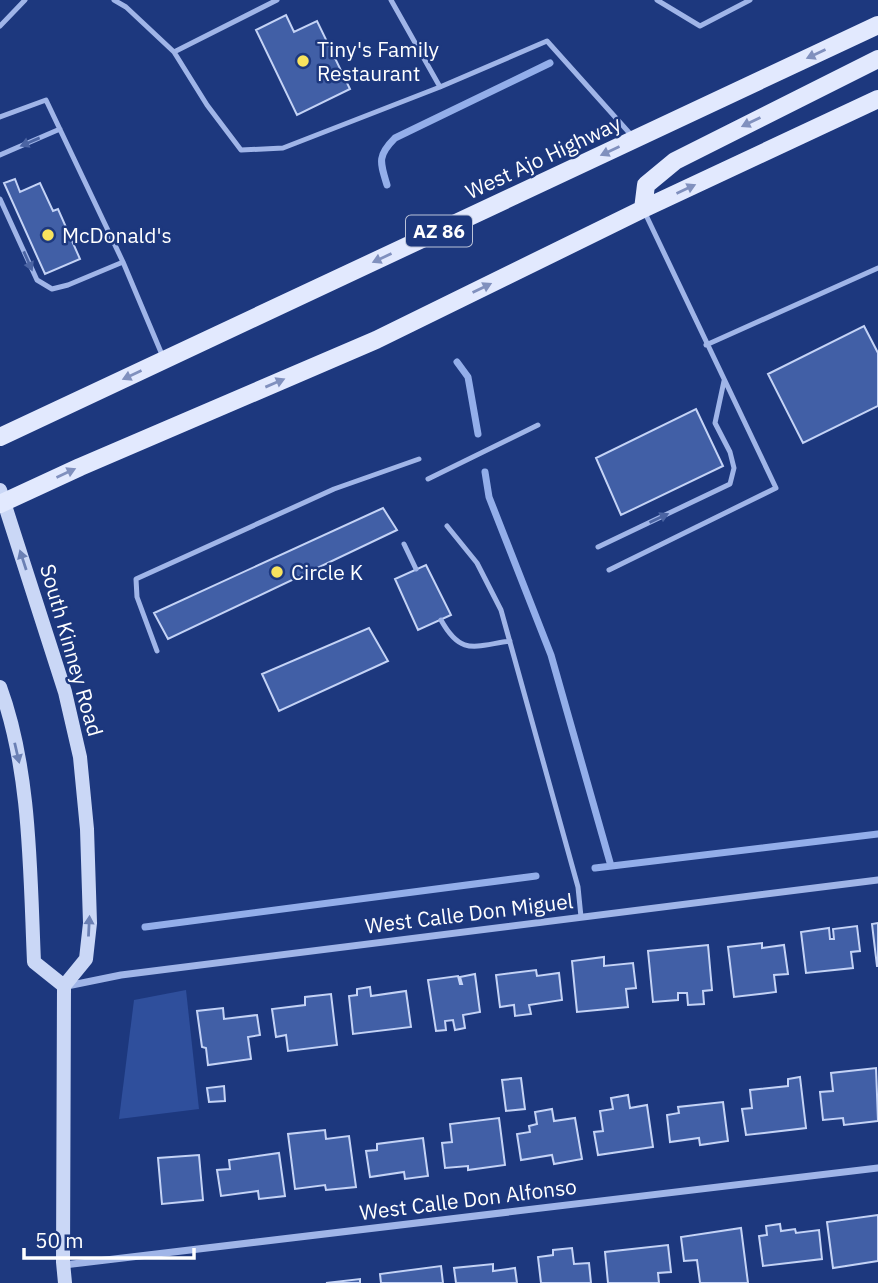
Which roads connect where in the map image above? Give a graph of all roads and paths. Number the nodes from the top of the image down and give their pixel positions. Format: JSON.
{"nodes":[{"id":1,"x":25,"y":0,"type":"edge"},
{"id":2,"x":114,"y":0,"type":"edge"},
{"id":3,"x":277,"y":0,"type":"edge"},
{"id":4,"x":391,"y":0,"type":"edge"},
{"id":5,"x":657,"y":0,"type":"edge"},
{"id":6,"x":750,"y":0,"type":"edge"},
{"id":7,"x":878,"y":25,"type":"edge"},
{"id":8,"x":0,"y":26,"type":"edge"},
{"id":9,"x":174,"y":52,"type":"junction"},
{"id":10,"x":878,"y":59,"type":"edge"},
{"id":11,"x":440,"y":87,"type":"junction"},
{"id":12,"x":878,"y":99,"type":"edge"},
{"id":13,"x":0,"y":117,"type":"edge"},
{"id":14,"x":60,"y":129,"type":"junction"},
{"id":15,"x":635,"y":139,"type":"junction"},
{"id":16,"x":0,"y":155,"type":"edge"},
{"id":17,"x":0,"y":199,"type":"edge"},
{"id":18,"x":643,"y":209,"type":"junction"},
{"id":19,"x":123,"y":262,"type":"junction"},
{"id":20,"x":876,"y":268,"type":"edge"},
{"id":21,"x":878,"y":277,"type":"edge"},
{"id":22,"x":706,"y":345,"type":"junction"},
{"id":23,"x":165,"y":360,"type":"junction"},
{"id":24,"x":724,"y":381,"type":"junction"},
{"id":25,"x":538,"y":425,"type":"dead end"},
{"id":26,"x":0,"y":437,"type":"edge"},
{"id":27,"x":419,"y":459,"type":"dead end"},
{"id":28,"x":428,"y":479,"type":"dead end"},
{"id":29,"x":1,"y":498,"type":"edge"},
{"id":30,"x":447,"y":526,"type":"dead end"},
{"id":31,"x":404,"y":544,"type":"dead end"},
{"id":32,"x":598,"y":547,"type":"dead end"},
{"id":33,"x":415,"y":569,"type":"dead end"},
{"id":34,"x":609,"y":570,"type":"dead end"},
{"id":35,"x":441,"y":620,"type":"dead end"},
{"id":36,"x":510,"y":641,"type":"junction"},
{"id":37,"x":158,"y":651,"type":"dead end"},
{"id":38,"x":0,"y":687,"type":"edge"},
{"id":39,"x":878,"y":880,"type":"edge"},
{"id":40,"x":580,"y":917,"type":"junction"},
{"id":41,"x":64,"y":986,"type":"junction"},
{"id":42,"x":878,"y":1168,"type":"edge"},
{"id":43,"x":63,"y":1265,"type":"junction"},
{"id":44,"x":65,"y":1283,"type":"edge"}],
"edges":[{"from":1,"to":8,"type":"lane"},
{"from":2,"to":9,"type":"lane"},
{"from":3,"to":9,"type":"lane"},
{"from":4,"to":11,"type":"lane"},
{"from":5,"to":6,"type":"lane"},
{"from":7,"to":15,"type":"main road","name":"West Ajo Highway","number":"AZ 86","one_way":true},
{"from":9,"to":11,"type":"lane"},
{"from":10,"to":18,"type":"main road","one_way":true},
{"from":11,"to":15,"type":"lane"},
{"from":18,"to":12,"type":"main road","one_way":true},
{"from":13,"to":14,"type":"lane"},
{"from":14,"to":16,"type":"lane","one_way":true},
{"from":14,"to":19,"type":"lane"},
{"from":15,"to":23,"type":"main road","name":"West Ajo Highway","number":"AZ 86","one_way":true},
{"from":17,"to":19,"type":"lane","one_way":true},
{"from":18,"to":22,"type":"lane"},
{"from":29,"to":18,"type":"main road","one_way":true},
{"from":19,"to":23,"type":"lane"},
{"from":20,"to":21,"type":"lane"},
{"from":20,"to":22,"type":"lane"},
{"from":22,"to":24,"type":"lane"},
{"from":23,"to":26,"type":"main road","name":"West Ajo Highway","number":"AZ 86","one_way":true},
{"from":32,"to":24,"type":"lane","one_way":true},
{"from":24,"to":34,"type":"lane"},
{"from":25,"to":28,"type":"lane"},
{"from":27,"to":37,"type":"lane"},
{"from":41,"to":29,"type":"main road","name":"South Kinney Road","one_way":true},
{"from":30,"to":36,"type":"lane"},
{"from":31,"to":33,"type":"lane"},
{"from":35,"to":36,"type":"lane"},
{"from":36,"to":40,"type":"lane"},
{"from":38,"to":41,"type":"main road","one_way":true},
{"from":39,"to":40,"type":"street","name":"West Calle Don Miguel"},
{"from":40,"to":41,"type":"street","name":"West Calle Don Miguel"},
{"from":41,"to":43,"type":"main road"},
{"from":42,"to":43,"type":"street","name":"West Calle Don Alfonso"},
{"from":43,"to":44,"type":"main road"}]}
